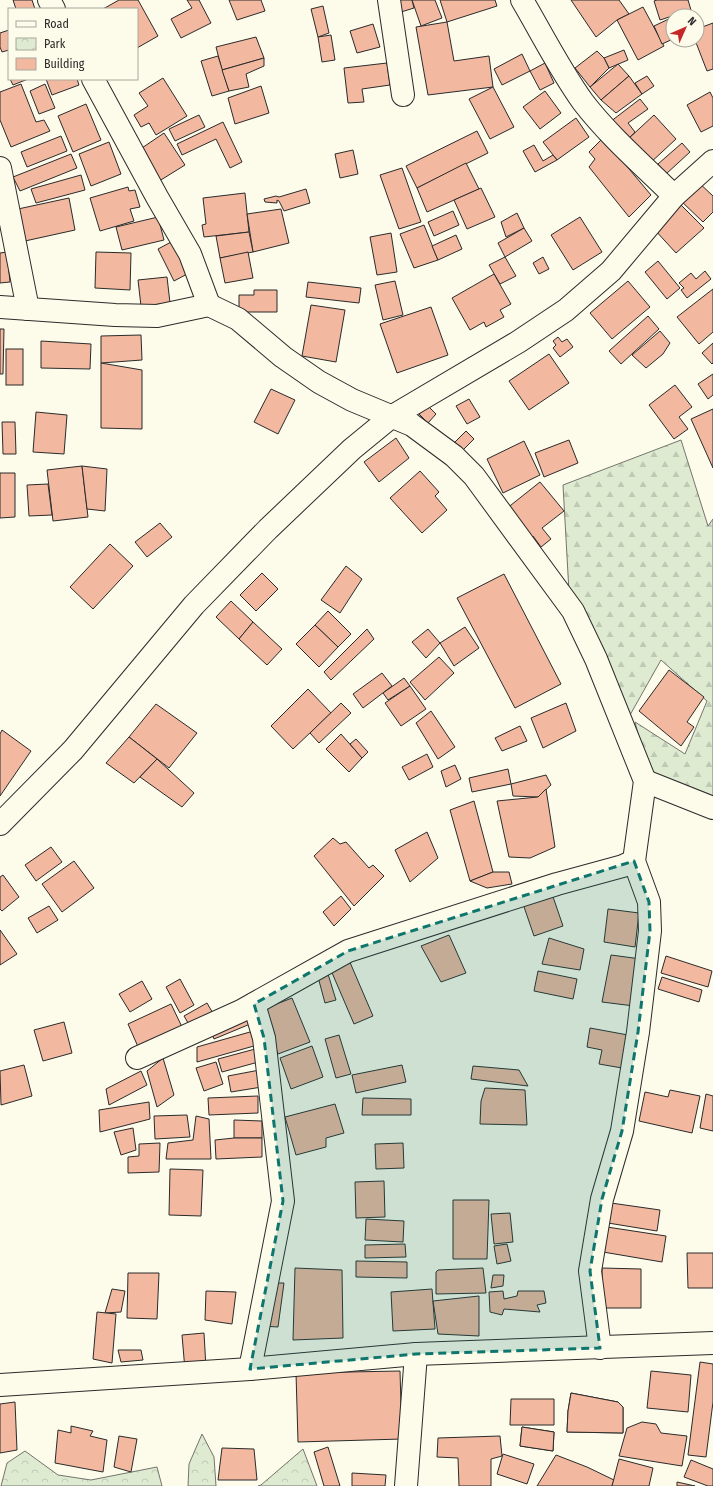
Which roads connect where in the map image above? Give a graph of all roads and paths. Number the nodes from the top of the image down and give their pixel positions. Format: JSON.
{"nodes":[{"id":1,"x":389,"y":0,"type":"edge"},
{"id":2,"x":522,"y":0,"type":"edge"},
{"id":3,"x":94,"y":80,"type":"edge"},
{"id":4,"x":403,"y":95,"type":"dead end"},
{"id":5,"x":713,"y":161,"type":"edge"},
{"id":6,"x":0,"y":168,"type":"edge"},
{"id":7,"x":674,"y":196,"type":"junction"},
{"id":8,"x":209,"y":305,"type":"junction"},
{"id":9,"x":0,"y":307,"type":"edge"},
{"id":10,"x":28,"y":309,"type":"junction"},
{"id":11,"x":391,"y":416,"type":"junction"},
{"id":12,"x":645,"y":780,"type":"junction"},
{"id":13,"x":713,"y":808,"type":"edge"},
{"id":14,"x":0,"y":824,"type":"edge"},
{"id":15,"x":634,"y":861,"type":"junction"},
{"id":16,"x":254,"y":1004,"type":"junction"},
{"id":17,"x":137,"y":1058,"type":"dead end"},
{"id":18,"x":713,"y":1343,"type":"edge"},
{"id":19,"x":600,"y":1348,"type":"junction"},
{"id":20,"x":416,"y":1354,"type":"junction"},
{"id":21,"x":250,"y":1369,"type":"junction"},
{"id":22,"x":0,"y":1385,"type":"edge"},
{"id":23,"x":406,"y":1486,"type":"edge"}],
"edges":[{"from":1,"to":4,"type":"street"},
{"from":2,"to":7,"type":"street"},
{"from":3,"to":8,"type":"street"},
{"from":5,"to":7,"type":"street"},
{"from":6,"to":10,"type":"street"},
{"from":7,"to":11,"type":"street"},
{"from":8,"to":10,"type":"street"},
{"from":8,"to":11,"type":"street"},
{"from":9,"to":10,"type":"street"},
{"from":11,"to":12,"type":"street"},
{"from":11,"to":14,"type":"street"},
{"from":12,"to":13,"type":"street"},
{"from":12,"to":15,"type":"street"},
{"from":15,"to":16,"type":"street"},
{"from":15,"to":19,"type":"street"},
{"from":16,"to":17,"type":"street"},
{"from":16,"to":21,"type":"street"},
{"from":18,"to":19,"type":"street"},
{"from":19,"to":20,"type":"street"},
{"from":20,"to":21,"type":"street"},
{"from":20,"to":23,"type":"street"},
{"from":21,"to":22,"type":"street"}]}
